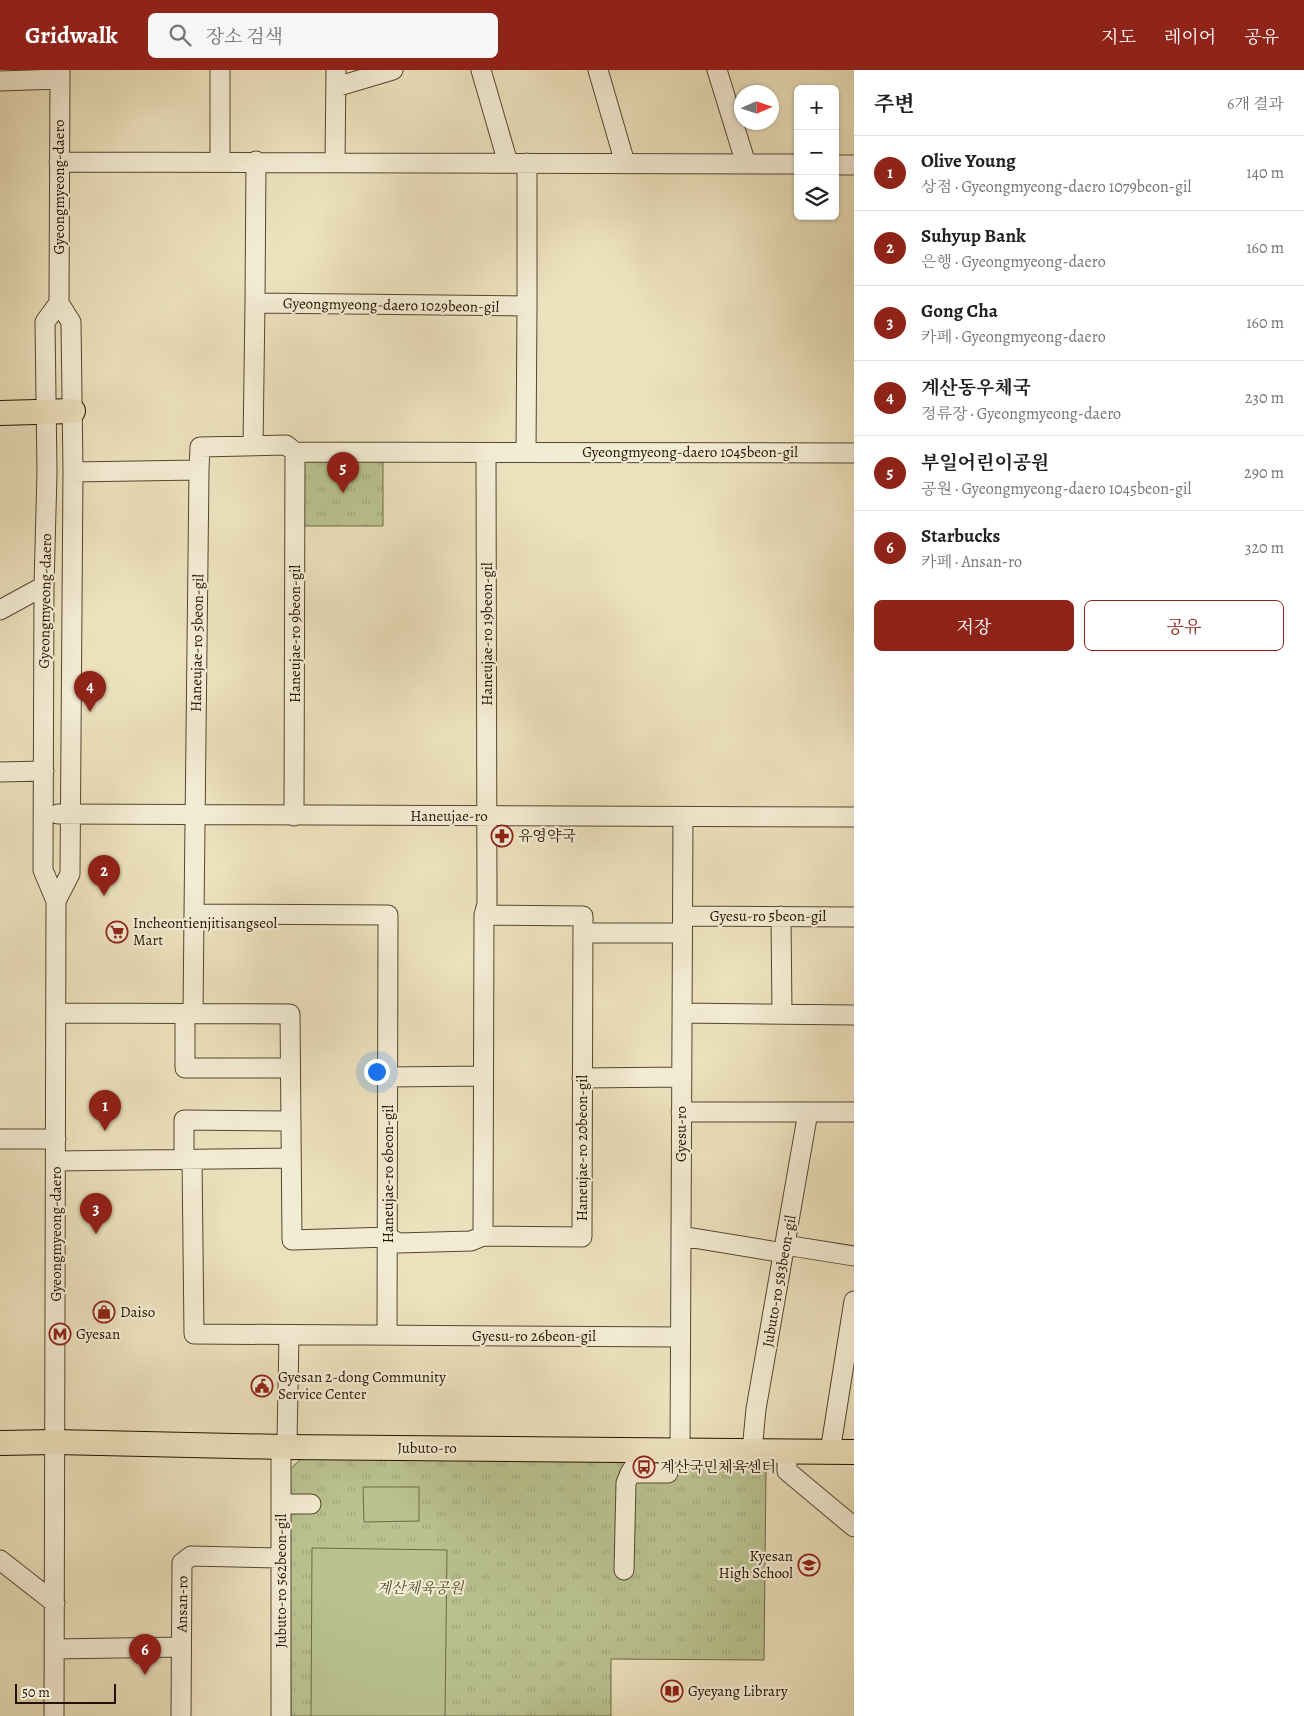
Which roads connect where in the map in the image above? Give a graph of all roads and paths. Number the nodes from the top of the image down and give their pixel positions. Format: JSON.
{"nodes":[{"id":1,"x":220,"y":70,"type":"edge"},
{"id":2,"x":394,"y":70,"type":"edge"},
{"id":3,"x":481,"y":70,"type":"edge"},
{"id":4,"x":717,"y":72,"type":"edge"},
{"id":5,"x":60,"y":75,"type":"edge"},
{"id":6,"x":600,"y":76,"type":"edge"},
{"id":7,"x":336,"y":78,"type":"edge"},
{"id":8,"x":0,"y":80,"type":"edge"},
{"id":9,"x":220,"y":161,"type":"junction"},
{"id":10,"x":256,"y":161,"type":"junction"},
{"id":11,"x":59,"y":162,"type":"junction"},
{"id":12,"x":335,"y":162,"type":"junction"},
{"id":13,"x":508,"y":163,"type":"junction"},
{"id":14,"x":527,"y":163,"type":"junction"},
{"id":15,"x":625,"y":163,"type":"junction"},
{"id":16,"x":746,"y":164,"type":"junction"},
{"id":17,"x":794,"y":164,"type":"edge"},
{"id":18,"x":839,"y":165,"type":"edge"},
{"id":19,"x":854,"y":165,"type":"edge"},
{"id":20,"x":59,"y":303,"type":"junction"},
{"id":21,"x":254,"y":303,"type":"junction"},
{"id":22,"x":527,"y":306,"type":"junction"},
{"id":23,"x":73,"y":411,"type":"junction"},
{"id":24,"x":46,"y":412,"type":"junction"},
{"id":25,"x":0,"y":413,"type":"edge"},
{"id":26,"x":253,"y":446,"type":"junction"},
{"id":27,"x":295,"y":452,"type":"junction"},
{"id":28,"x":486,"y":452,"type":"junction"},
{"id":29,"x":526,"y":452,"type":"junction"},
{"id":30,"x":854,"y":452,"type":"edge"},
{"id":31,"x":199,"y":470,"type":"junction"},
{"id":32,"x":73,"y":472,"type":"junction"},
{"id":33,"x":44,"y":586,"type":"junction"},
{"id":34,"x":0,"y":610,"type":"edge"},
{"id":35,"x":44,"y":771,"type":"junction"},
{"id":36,"x":0,"y":772,"type":"edge"},
{"id":37,"x":44,"y":814,"type":"junction"},
{"id":38,"x":71,"y":815,"type":"junction"},
{"id":39,"x":196,"y":815,"type":"junction"},
{"id":40,"x":294,"y":816,"type":"junction"},
{"id":41,"x":487,"y":816,"type":"junction"},
{"id":42,"x":683,"y":817,"type":"junction"},
{"id":43,"x":854,"y":817,"type":"edge"},
{"id":44,"x":56,"y":902,"type":"junction"},
{"id":45,"x":194,"y":914,"type":"junction"},
{"id":46,"x":484,"y":915,"type":"junction"},
{"id":47,"x":781,"y":916,"type":"junction"},
{"id":48,"x":854,"y":917,"type":"edge"},
{"id":49,"x":682,"y":924,"type":"junction"},
{"id":50,"x":583,"y":932,"type":"junction"},
{"id":51,"x":56,"y":1012,"type":"junction"},
{"id":52,"x":189,"y":1013,"type":"junction"},
{"id":53,"x":682,"y":1013,"type":"junction"},
{"id":54,"x":782,"y":1014,"type":"junction"},
{"id":55,"x":854,"y":1015,"type":"edge"},
{"id":56,"x":290,"y":1068,"type":"junction"},
{"id":57,"x":483,"y":1076,"type":"junction"},
{"id":58,"x":388,"y":1077,"type":"junction"},
{"id":59,"x":682,"y":1077,"type":"junction"},
{"id":60,"x":582,"y":1078,"type":"junction"},
{"id":61,"x":681,"y":1112,"type":"junction"},
{"id":62,"x":808,"y":1112,"type":"junction"},
{"id":63,"x":854,"y":1112,"type":"edge"},
{"id":64,"x":290,"y":1121,"type":"junction"},
{"id":65,"x":0,"y":1139,"type":"edge"},
{"id":66,"x":56,"y":1139,"type":"junction"},
{"id":67,"x":291,"y":1158,"type":"junction"},
{"id":68,"x":188,"y":1159,"type":"junction"},
{"id":69,"x":56,"y":1161,"type":"junction"},
{"id":70,"x":483,"y":1236,"type":"junction"},
{"id":71,"x":681,"y":1236,"type":"junction"},
{"id":72,"x":388,"y":1237,"type":"junction"},
{"id":73,"x":784,"y":1249,"type":"junction"},
{"id":74,"x":854,"y":1256,"type":"edge"},
{"id":75,"x":854,"y":1301,"type":"edge"},
{"id":76,"x":289,"y":1334,"type":"junction"},
{"id":77,"x":387,"y":1335,"type":"junction"},
{"id":78,"x":680,"y":1337,"type":"junction"},
{"id":79,"x":55,"y":1442,"type":"junction"},
{"id":80,"x":0,"y":1443,"type":"edge"},
{"id":81,"x":284,"y":1447,"type":"junction"},
{"id":82,"x":645,"y":1450,"type":"junction"},
{"id":83,"x":680,"y":1450,"type":"junction"},
{"id":84,"x":752,"y":1451,"type":"junction"},
{"id":85,"x":787,"y":1451,"type":"junction"},
{"id":86,"x":830,"y":1452,"type":"junction"},
{"id":87,"x":854,"y":1452,"type":"edge"},
{"id":88,"x":630,"y":1473,"type":"junction"},
{"id":89,"x":668,"y":1473,"type":"dead end"},
{"id":90,"x":281,"y":1504,"type":"junction"},
{"id":91,"x":311,"y":1504,"type":"dead end"},
{"id":92,"x":854,"y":1527,"type":"edge"},
{"id":93,"x":281,"y":1558,"type":"junction"},
{"id":94,"x":0,"y":1560,"type":"edge"},
{"id":95,"x":624,"y":1570,"type":"dead end"},
{"id":96,"x":55,"y":1604,"type":"junction"},
{"id":97,"x":181,"y":1647,"type":"junction"},
{"id":98,"x":55,"y":1649,"type":"junction"},
{"id":99,"x":54,"y":1716,"type":"edge"},
{"id":100,"x":181,"y":1716,"type":"edge"},
{"id":101,"x":281,"y":1716,"type":"edge"}],
"edges":[{"from":1,"to":9,"type":"street"},
{"from":2,"to":7,"type":"street"},
{"from":3,"to":13,"type":"street"},
{"from":4,"to":16,"type":"street"},
{"from":5,"to":8,"type":"street"},
{"from":5,"to":11,"type":"street","name":"Gyeongmyeong-daero"},
{"from":6,"to":15,"type":"street"},
{"from":7,"to":12,"type":"street"},
{"from":9,"to":10,"type":"street"},
{"from":9,"to":11,"type":"street"},
{"from":10,"to":12,"type":"street"},
{"from":10,"to":21,"type":"street"},
{"from":11,"to":20,"type":"street","name":"Gyeongmyeong-daero"},
{"from":12,"to":13,"type":"street"},
{"from":13,"to":14,"type":"street"},
{"from":14,"to":15,"type":"street"},
{"from":14,"to":22,"type":"street"},
{"from":15,"to":16,"type":"street"},
{"from":16,"to":17,"type":"street"},
{"from":18,"to":19,"type":"street"},
{"from":20,"to":23,"type":"street","name":"Gyeongmyeong-daero"},
{"from":20,"to":24,"type":"street","name":"Gyeongmyeong-daero"},
{"from":21,"to":22,"type":"street","name":"Gyeongmyeong-daero 1029beon-gil"},
{"from":21,"to":26,"type":"street"},
{"from":22,"to":29,"type":"street"},
{"from":23,"to":24,"type":"main road"},
{"from":23,"to":32,"type":"street","name":"Gyeongmyeong-daero"},
{"from":24,"to":25,"type":"main road"},
{"from":24,"to":33,"type":"street","name":"Gyeongmyeong-daero"},
{"from":26,"to":27,"type":"street","name":"Gyeongmyeong-daero 1045beon-gil"},
{"from":26,"to":31,"type":"street","name":"Gyeongmyeong-daero 1045beon-gil"},
{"from":27,"to":28,"type":"street","name":"Gyeongmyeong-daero 1045beon-gil"},
{"from":27,"to":40,"type":"street","name":"Haneujae-ro 9beon-gil"},
{"from":28,"to":29,"type":"street","name":"Gyeongmyeong-daero 1045beon-gil"},
{"from":28,"to":41,"type":"street","name":"Haneujae-ro 19beon-gil"},
{"from":29,"to":30,"type":"street","name":"Gyeongmyeong-daero 1045beon-gil"},
{"from":31,"to":32,"type":"street"},
{"from":31,"to":39,"type":"street","name":"Haneujae-ro 5beon-gil"},
{"from":32,"to":38,"type":"street","name":"Gyeongmyeong-daero"},
{"from":33,"to":34,"type":"street"},
{"from":33,"to":35,"type":"street","name":"Gyeongmyeong-daero"},
{"from":35,"to":36,"type":"street"},
{"from":35,"to":37,"type":"street","name":"Gyeongmyeong-daero"},
{"from":37,"to":38,"type":"street","name":"Haneujae-ro"},
{"from":37,"to":44,"type":"street","name":"Gyeongmyeong-daero"},
{"from":38,"to":39,"type":"street","name":"Haneujae-ro"},
{"from":38,"to":44,"type":"street","name":"Gyeongmyeong-daero"},
{"from":39,"to":40,"type":"street","name":"Haneujae-ro"},
{"from":39,"to":45,"type":"street"},
{"from":40,"to":41,"type":"street","name":"Haneujae-ro"},
{"from":41,"to":42,"type":"street","name":"Haneujae-ro"},
{"from":41,"to":46,"type":"street"},
{"from":42,"to":43,"type":"street","name":"Haneujae-ro"},
{"from":42,"to":49,"type":"street","name":"Gyesu-ro"},
{"from":44,"to":51,"type":"street","name":"Gyeongmyeong-daero"},
{"from":45,"to":52,"type":"street"},
{"from":45,"to":58,"type":"street","name":"Haneujae-ro 6beon-gil"},
{"from":46,"to":50,"type":"street","name":"Haneujae-ro 20beon-gil"},
{"from":46,"to":57,"type":"street"},
{"from":47,"to":48,"type":"street","name":"Gyesu-ro 5beon-gil"},
{"from":47,"to":49,"type":"street","name":"Gyesu-ro 5beon-gil"},
{"from":47,"to":54,"type":"street"},
{"from":49,"to":50,"type":"street","name":"Gyesu-ro 5beon-gil"},
{"from":49,"to":53,"type":"street","name":"Gyesu-ro"},
{"from":50,"to":60,"type":"street","name":"Haneujae-ro 20beon-gil"},
{"from":51,"to":52,"type":"street"},
{"from":51,"to":66,"type":"street","name":"Gyeongmyeong-daero"},
{"from":52,"to":56,"type":"street"},
{"from":52,"to":56,"type":"street"},
{"from":53,"to":54,"type":"street"},
{"from":53,"to":59,"type":"street","name":"Gyesu-ro"},
{"from":54,"to":55,"type":"street"},
{"from":56,"to":64,"type":"street"},
{"from":57,"to":58,"type":"street"},
{"from":57,"to":70,"type":"street"},
{"from":58,"to":72,"type":"street","name":"Haneujae-ro 6beon-gil"},
{"from":59,"to":60,"type":"street"},
{"from":59,"to":61,"type":"street","name":"Gyesu-ro"},
{"from":60,"to":70,"type":"street","name":"Haneujae-ro 20beon-gil"},
{"from":61,"to":62,"type":"street"},
{"from":61,"to":71,"type":"street","name":"Gyesu-ro"},
{"from":62,"to":63,"type":"street"},
{"from":62,"to":73,"type":"street","name":"Jubuto-ro 583beon-gil"},
{"from":64,"to":67,"type":"street"},
{"from":64,"to":68,"type":"street"},
{"from":65,"to":66,"type":"street"},
{"from":66,"to":69,"type":"street","name":"Gyeongmyeong-daero"},
{"from":67,"to":68,"type":"street"},
{"from":67,"to":72,"type":"street"},
{"from":68,"to":69,"type":"street"},
{"from":68,"to":76,"type":"street","name":"Gyesu-ro 26beon-gil"},
{"from":69,"to":79,"type":"street","name":"Gyeongmyeong-daero"},
{"from":70,"to":72,"type":"street"},
{"from":71,"to":73,"type":"street"},
{"from":71,"to":78,"type":"street","name":"Gyesu-ro"},
{"from":72,"to":77,"type":"street","name":"Haneujae-ro 6beon-gil"},
{"from":73,"to":74,"type":"street"},
{"from":73,"to":84,"type":"street","name":"Jubuto-ro 583beon-gil"},
{"from":75,"to":86,"type":"street"},
{"from":76,"to":77,"type":"street","name":"Gyesu-ro 26beon-gil"},
{"from":76,"to":81,"type":"street","name":"Jubuto-ro 562beon-gil"},
{"from":77,"to":78,"type":"street","name":"Gyesu-ro 26beon-gil"},
{"from":78,"to":83,"type":"street","name":"Gyesu-ro"},
{"from":79,"to":80,"type":"main road","name":"Jubuto-ro"},
{"from":79,"to":81,"type":"main road","name":"Jubuto-ro"},
{"from":79,"to":96,"type":"street","name":"Gyeongmyeong-daero"},
{"from":81,"to":82,"type":"main road","name":"Jubuto-ro"},
{"from":81,"to":90,"type":"street","name":"Jubuto-ro 562beon-gil"},
{"from":82,"to":83,"type":"main road","name":"Jubuto-ro"},
{"from":82,"to":88,"type":"street"},
{"from":83,"to":84,"type":"main road","name":"Jubuto-ro"},
{"from":84,"to":85,"type":"main road","name":"Jubuto-ro"},
{"from":85,"to":86,"type":"main road","name":"Jubuto-ro"},
{"from":85,"to":92,"type":"street"},
{"from":86,"to":87,"type":"main road","name":"Jubuto-ro"},
{"from":88,"to":89,"type":"street"},
{"from":88,"to":95,"type":"street"},
{"from":90,"to":91,"type":"street"},
{"from":90,"to":93,"type":"street","name":"Jubuto-ro 562beon-gil"},
{"from":93,"to":97,"type":"street","name":"Ansan-ro"},
{"from":93,"to":101,"type":"street","name":"Jubuto-ro 562beon-gil"},
{"from":94,"to":96,"type":"street"},
{"from":96,"to":98,"type":"street","name":"Gyeongmyeong-daero"},
{"from":97,"to":98,"type":"street"},
{"from":97,"to":100,"type":"street","name":"Ansan-ro"},
{"from":98,"to":99,"type":"street","name":"Gyeongmyeong-daero"}]}
